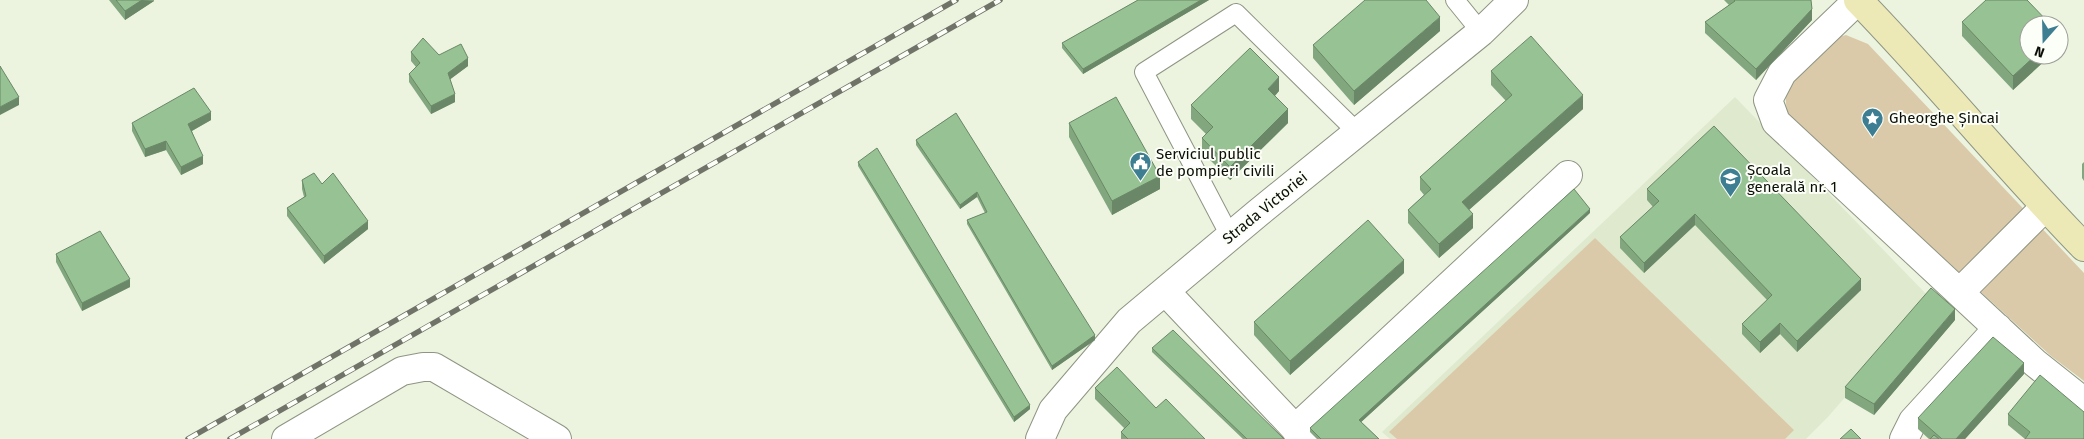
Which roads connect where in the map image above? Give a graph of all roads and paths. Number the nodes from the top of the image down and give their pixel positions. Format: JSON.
{"nodes":[{"id":1,"x":1455,"y":0,"type":"edge"},
{"id":2,"x":1514,"y":0,"type":"edge"},
{"id":3,"x":1858,"y":0,"type":"edge"},
{"id":4,"x":1481,"y":32,"type":"junction"},
{"id":5,"x":1357,"y":132,"type":"junction"},
{"id":6,"x":1568,"y":175,"type":"dead end"},
{"id":7,"x":2045,"y":207,"type":"junction"},
{"id":8,"x":1230,"y":236,"type":"junction"},
{"id":9,"x":2084,"y":247,"type":"edge"},
{"id":10,"x":1165,"y":291,"type":"junction"},
{"id":11,"x":1960,"y":292,"type":"junction"},
{"id":12,"x":1998,"y":328,"type":"junction"},
{"id":13,"x":2084,"y":402,"type":"edge"},
{"id":14,"x":1300,"y":434,"type":"edge"},
{"id":15,"x":286,"y":439,"type":"edge"},
{"id":16,"x":557,"y":439,"type":"edge"},
{"id":17,"x":1040,"y":439,"type":"edge"},
{"id":18,"x":1904,"y":439,"type":"edge"}],
"edges":[{"from":1,"to":4,"type":"lane"},
{"from":2,"to":4,"type":"street","name":"Strada Victoriei"},
{"from":3,"to":7,"type":"main road"},
{"from":3,"to":11,"type":"street"},
{"from":4,"to":5,"type":"street","name":"Strada Victoriei"},
{"from":5,"to":8,"type":"street","name":"Strada Victoriei"},
{"from":5,"to":8,"type":"lane"},
{"from":6,"to":14,"type":"street"},
{"from":7,"to":9,"type":"main road"},
{"from":7,"to":11,"type":"street"},
{"from":8,"to":10,"type":"street","name":"Strada Victoriei"},
{"from":10,"to":14,"type":"street"},
{"from":10,"to":17,"type":"street","name":"Strada Victoriei"},
{"from":11,"to":12,"type":"street"},
{"from":12,"to":13,"type":"street"},
{"from":12,"to":18,"type":"street"},
{"from":15,"to":16,"type":"street"}]}
